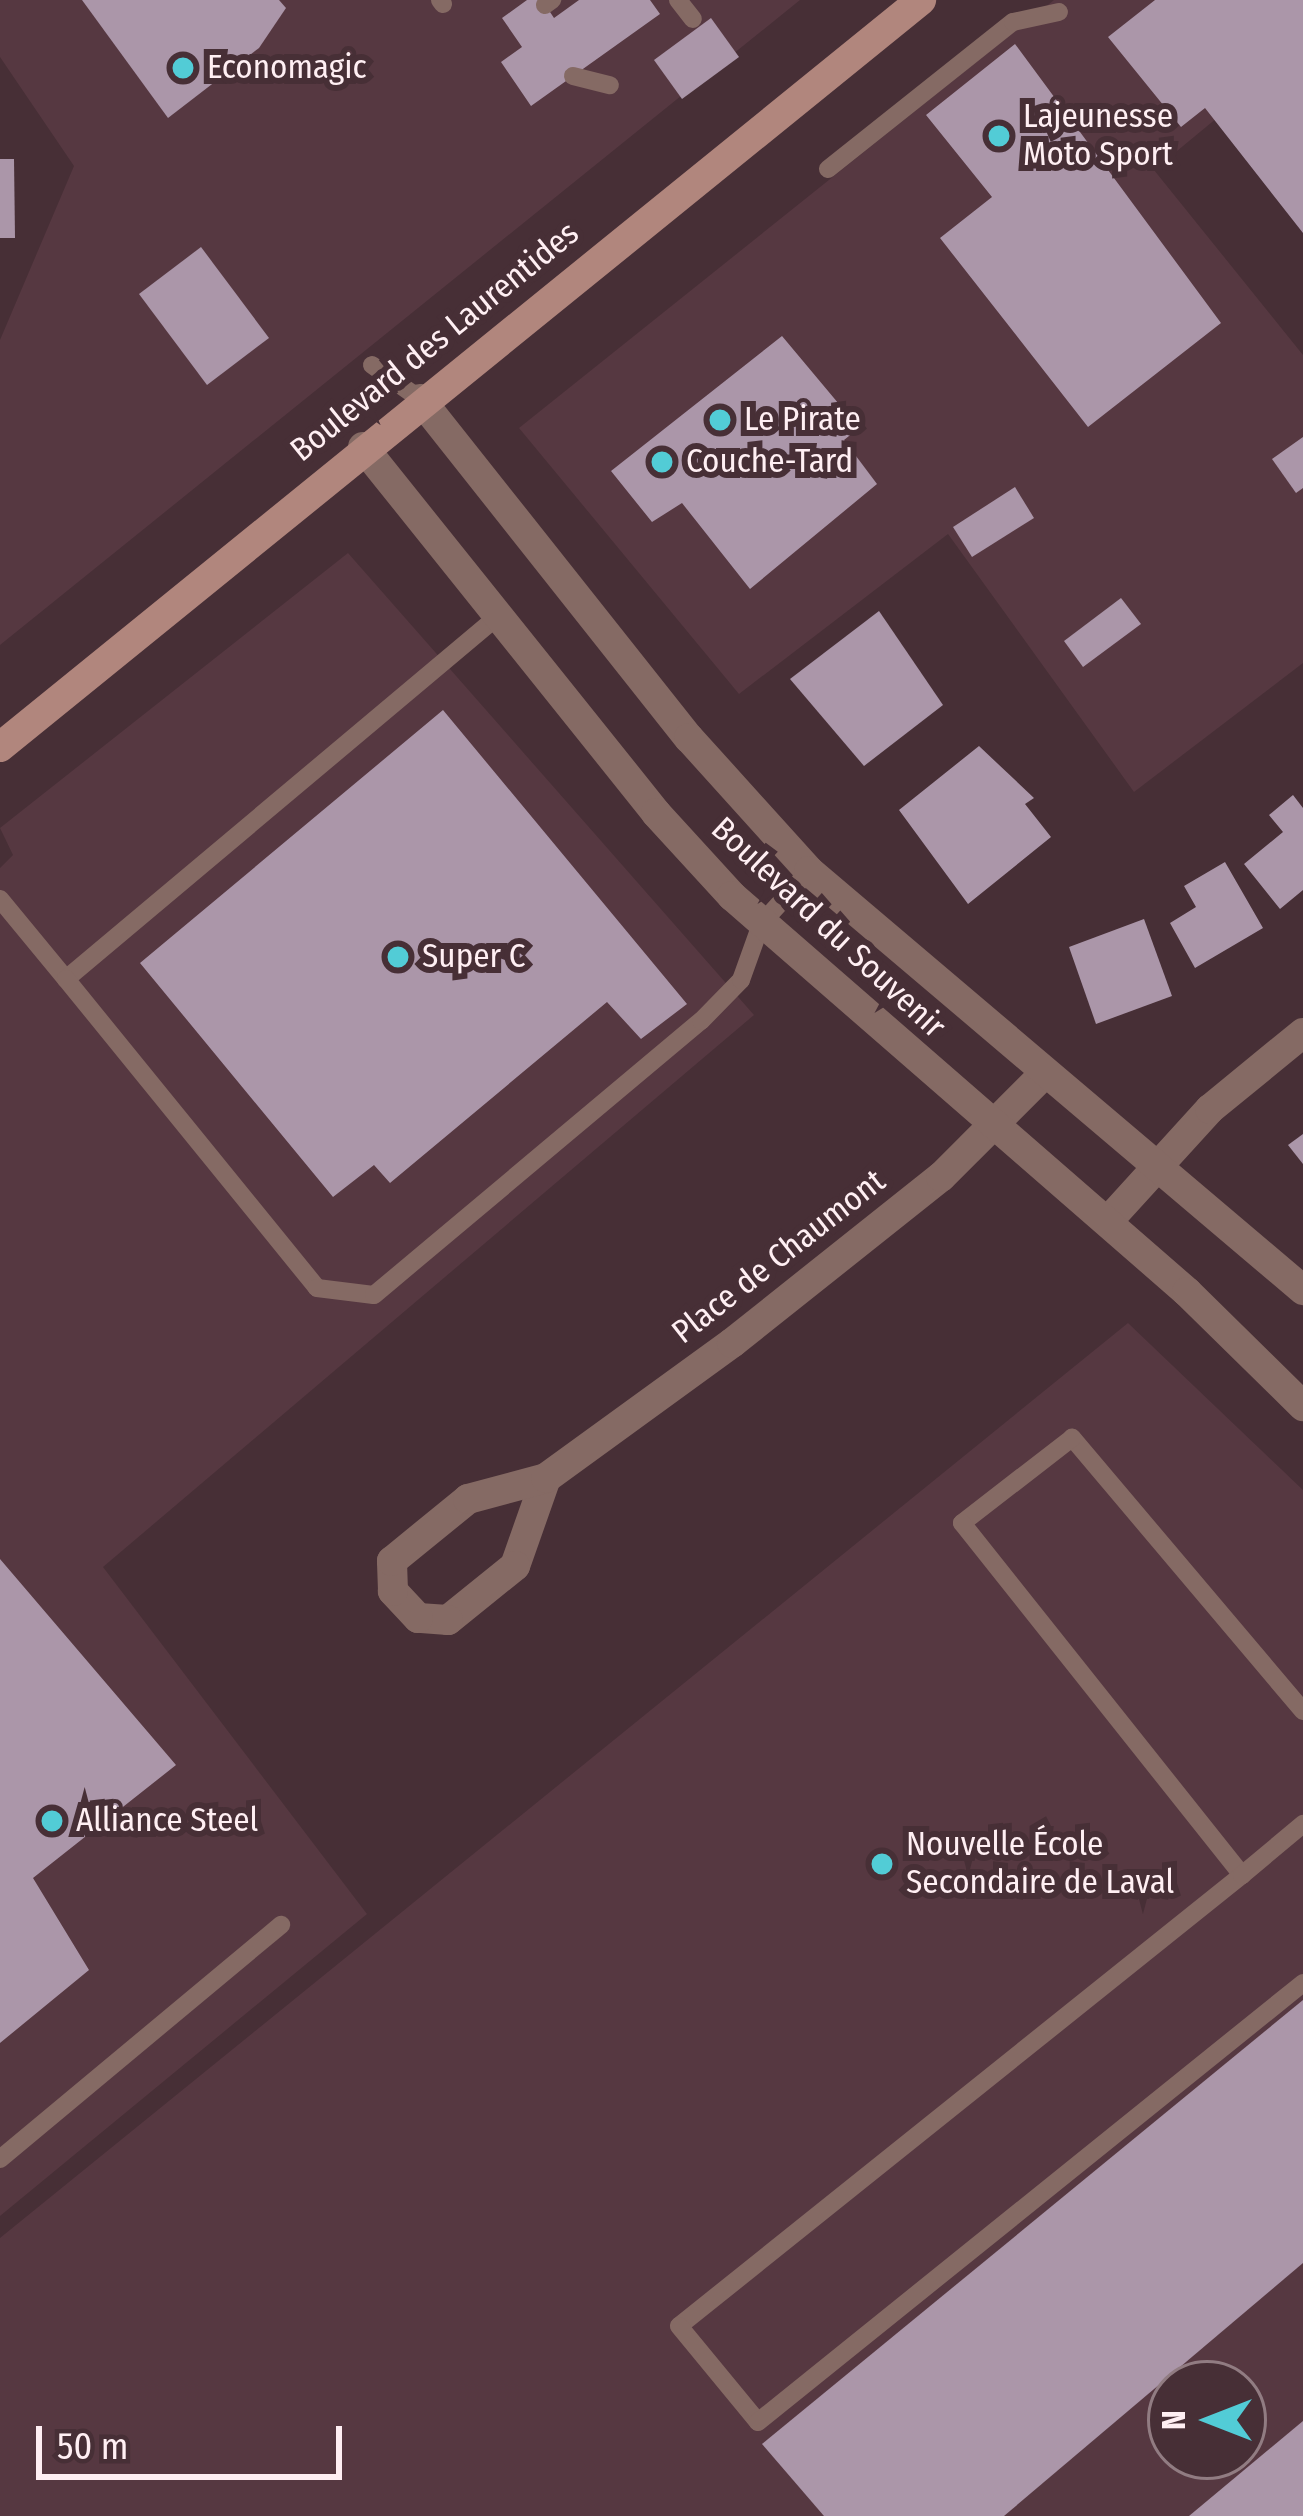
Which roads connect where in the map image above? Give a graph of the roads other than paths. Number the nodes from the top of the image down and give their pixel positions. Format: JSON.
{"nodes":[{"id":1,"x":678,"y":0,"type":"edge"},
{"id":2,"x":921,"y":0,"type":"edge"},
{"id":3,"x":1059,"y":12,"type":"dead end"},
{"id":4,"x":693,"y":20,"type":"dead end"},
{"id":5,"x":573,"y":76,"type":"dead end"},
{"id":6,"x":610,"y":85,"type":"dead end"},
{"id":7,"x":828,"y":169,"type":"dead end"},
{"id":8,"x":372,"y":364,"type":"dead end"},
{"id":9,"x":420,"y":399,"type":"junction"},
{"id":10,"x":363,"y":447,"type":"junction"},
{"id":11,"x":496,"y":617,"type":"junction"},
{"id":12,"x":0,"y":747,"type":"edge"},
{"id":13,"x":808,"y":871,"type":"junction"},
{"id":14,"x":0,"y":899,"type":"edge"},
{"id":15,"x":761,"y":924,"type":"junction"},
{"id":16,"x":66,"y":979,"type":"junction"},
{"id":17,"x":1303,"y":1033,"type":"edge"},
{"id":18,"x":1042,"y":1076,"type":"junction"},
{"id":19,"x":995,"y":1125,"type":"junction"},
{"id":20,"x":1152,"y":1168,"type":"junction"},
{"id":21,"x":1108,"y":1221,"type":"junction"},
{"id":22,"x":1303,"y":1289,"type":"edge"},
{"id":23,"x":1303,"y":1406,"type":"edge"},
{"id":24,"x":546,"y":1478,"type":"junction"},
{"id":25,"x":1303,"y":1712,"type":"edge"},
{"id":26,"x":1303,"y":1824,"type":"edge"},
{"id":27,"x":1242,"y":1875,"type":"junction"},
{"id":28,"x":281,"y":1925,"type":"dead end"},
{"id":29,"x":1303,"y":1983,"type":"edge"},
{"id":30,"x":0,"y":2159,"type":"edge"}],
"edges":[{"from":1,"to":4,"type":"lane"},
{"from":2,"to":9,"type":"main road","name":"Boulevard des Laurentides"},
{"from":3,"to":7,"type":"lane"},
{"from":5,"to":6,"type":"lane"},
{"from":8,"to":9,"type":"lane"},
{"from":9,"to":10,"type":"main road","name":"Boulevard des Laurentides"},
{"from":9,"to":13,"type":"street","name":"Boulevard du Souvenir"},
{"from":10,"to":11,"type":"street","name":"Boulevard du Souvenir"},
{"from":10,"to":12,"type":"main road","name":"Boulevard des Laurentides"},
{"from":11,"to":15,"type":"street","name":"Boulevard du Souvenir"},
{"from":11,"to":16,"type":"lane"},
{"from":13,"to":15,"type":"lane"},
{"from":13,"to":18,"type":"street","name":"Boulevard du Souvenir"},
{"from":14,"to":16,"type":"lane"},
{"from":15,"to":16,"type":"lane"},
{"from":15,"to":19,"type":"street","name":"Boulevard du Souvenir"},
{"from":17,"to":20,"type":"street"},
{"from":18,"to":19,"type":"street","name":"Place de Chaumont"},
{"from":18,"to":20,"type":"street","name":"Boulevard du Souvenir"},
{"from":19,"to":21,"type":"street","name":"Boulevard du Souvenir"},
{"from":19,"to":24,"type":"street","name":"Place de Chaumont"},
{"from":20,"to":21,"type":"street"},
{"from":20,"to":22,"type":"street","name":"Boulevard du Souvenir"},
{"from":21,"to":23,"type":"street","name":"Boulevard du Souvenir"},
{"from":24,"to":24,"type":"street","name":"Place de Chaumont"},
{"from":25,"to":27,"type":"lane"},
{"from":26,"to":27,"type":"lane"},
{"from":27,"to":29,"type":"lane"},
{"from":28,"to":30,"type":"lane"}]}
